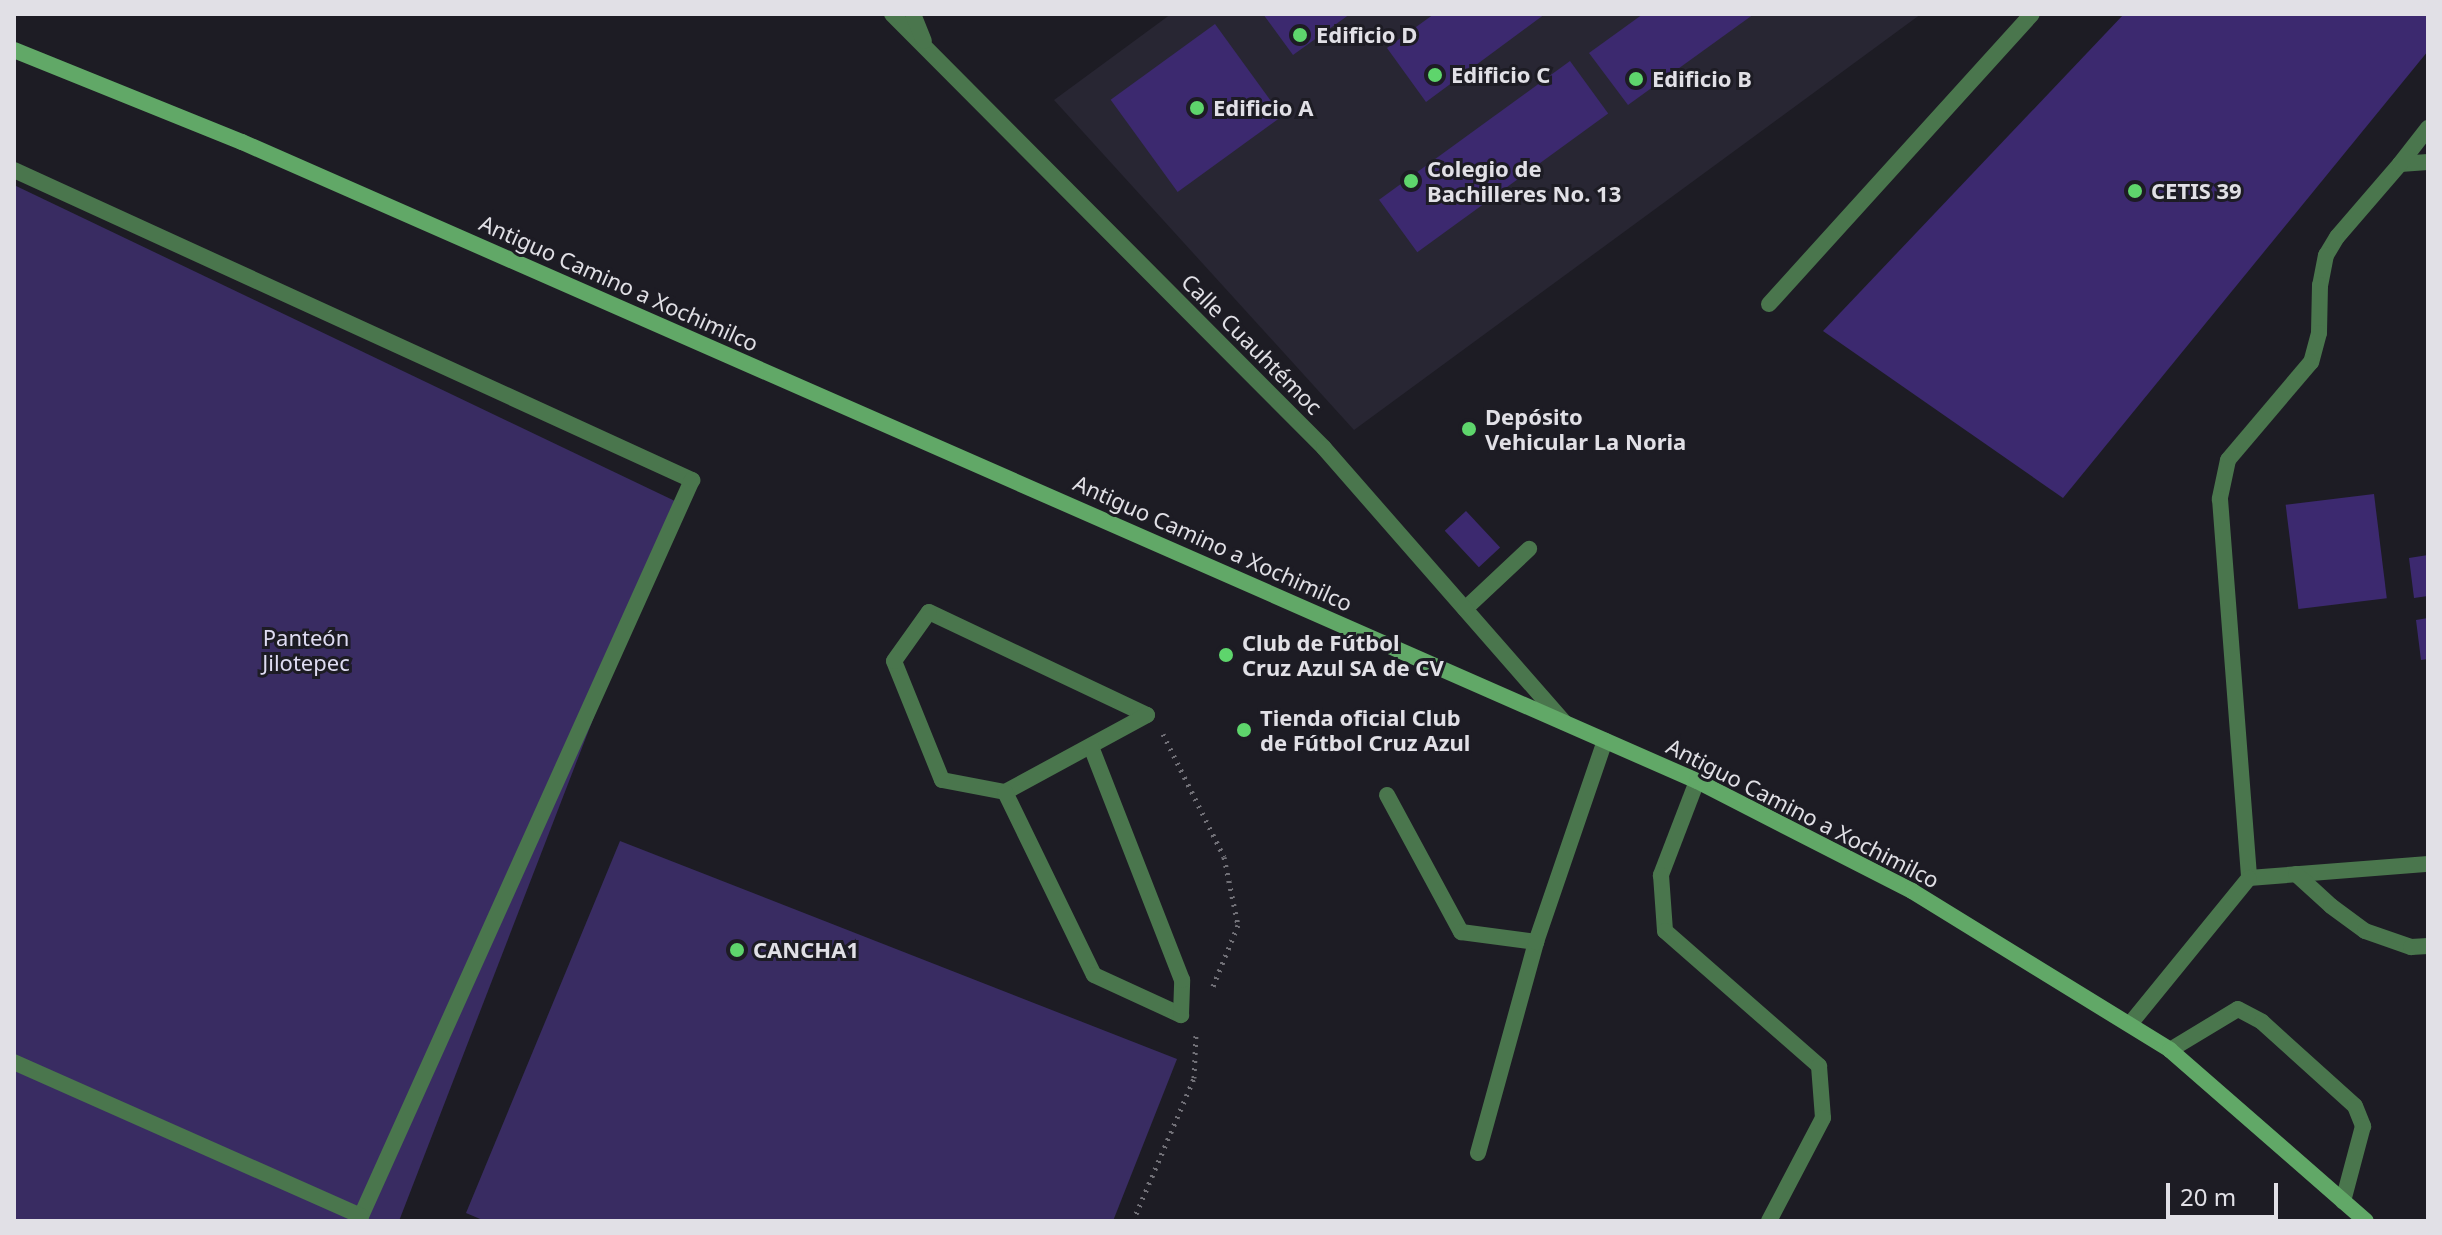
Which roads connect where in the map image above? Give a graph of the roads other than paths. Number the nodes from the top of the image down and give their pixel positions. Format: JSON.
{"nodes":[{"id":1,"x":892,"y":14,"type":"edge"},
{"id":2,"x":913,"y":14,"type":"edge"},
{"id":3,"x":2032,"y":14,"type":"edge"},
{"id":4,"x":926,"y":46,"type":"junction"},
{"id":5,"x":14,"y":50,"type":"edge"},
{"id":6,"x":2428,"y":128,"type":"edge"},
{"id":7,"x":2428,"y":162,"type":"edge"},
{"id":8,"x":2400,"y":164,"type":"junction"},
{"id":9,"x":14,"y":170,"type":"edge"},
{"id":10,"x":1769,"y":304,"type":"dead end"},
{"id":11,"x":1529,"y":549,"type":"dead end"},
{"id":12,"x":1465,"y":609,"type":"junction"},
{"id":13,"x":1564,"y":722,"type":"junction"},
{"id":14,"x":1605,"y":741,"type":"junction"},
{"id":15,"x":1091,"y":746,"type":"junction"},
{"id":16,"x":1697,"y":781,"type":"junction"},
{"id":17,"x":1005,"y":792,"type":"junction"},
{"id":18,"x":1387,"y":795,"type":"dead end"},
{"id":19,"x":2428,"y":864,"type":"edge"},
{"id":20,"x":2296,"y":874,"type":"junction"},
{"id":21,"x":2249,"y":878,"type":"junction"},
{"id":22,"x":1536,"y":942,"type":"junction"},
{"id":23,"x":2428,"y":946,"type":"edge"},
{"id":24,"x":2130,"y":1024,"type":"junction"},
{"id":25,"x":2170,"y":1050,"type":"junction"},
{"id":26,"x":14,"y":1062,"type":"edge"},
{"id":27,"x":1478,"y":1153,"type":"dead end"},
{"id":28,"x":2343,"y":1201,"type":"junction"},
{"id":29,"x":1769,"y":1221,"type":"edge"},
{"id":30,"x":2366,"y":1221,"type":"edge"}],
"edges":[{"from":1,"to":4,"type":"street","name":"Calle Cuauhtémoc"},
{"from":2,"to":4,"type":"street"},
{"from":3,"to":10,"type":"street"},
{"from":4,"to":12,"type":"street","name":"Calle Cuauhtémoc"},
{"from":5,"to":13,"type":"main road","name":"Antiguo Camino a Xochimilco"},
{"from":6,"to":8,"type":"street"},
{"from":7,"to":8,"type":"street"},
{"from":8,"to":21,"type":"street"},
{"from":9,"to":26,"type":"street"},
{"from":11,"to":12,"type":"street"},
{"from":12,"to":13,"type":"street","name":"Calle Cuauhtémoc"},
{"from":13,"to":14,"type":"main road","name":"Antiguo Camino a Xochimilco"},
{"from":14,"to":16,"type":"main road","name":"Antiguo Camino a Xochimilco"},
{"from":14,"to":22,"type":"street"},
{"from":15,"to":17,"type":"street"},
{"from":15,"to":17,"type":"street"},
{"from":15,"to":17,"type":"street"},
{"from":16,"to":24,"type":"main road","name":"Antiguo Camino a Xochimilco"},
{"from":16,"to":29,"type":"street"},
{"from":18,"to":22,"type":"street"},
{"from":19,"to":20,"type":"street"},
{"from":20,"to":21,"type":"street"},
{"from":20,"to":23,"type":"street"},
{"from":21,"to":24,"type":"street"},
{"from":22,"to":27,"type":"street"},
{"from":24,"to":25,"type":"main road","name":"Antiguo Camino a Xochimilco"},
{"from":25,"to":28,"type":"main road","name":"Antiguo Camino a Xochimilco"},
{"from":25,"to":28,"type":"street"},
{"from":28,"to":30,"type":"main road","name":"Antiguo Camino a Xochimilco"}]}
